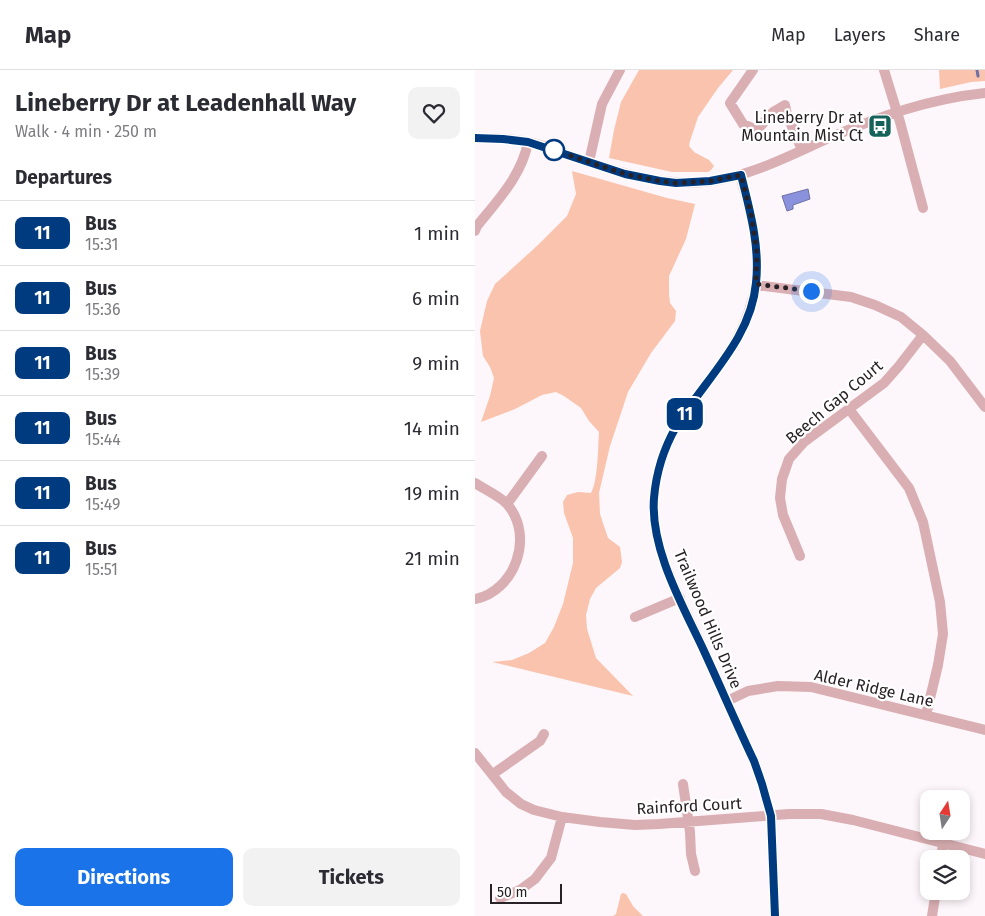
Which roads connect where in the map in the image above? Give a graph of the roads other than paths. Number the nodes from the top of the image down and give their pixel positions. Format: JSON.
{"nodes":[{"id":1,"x":619,"y":70,"type":"edge"},
{"id":2,"x":753,"y":70,"type":"edge"},
{"id":3,"x":884,"y":70,"type":"edge"},
{"id":4,"x":985,"y":93,"type":"edge"},
{"id":5,"x":897,"y":111,"type":"junction"},
{"id":6,"x":475,"y":138,"type":"edge"},
{"id":7,"x":528,"y":142,"type":"junction"},
{"id":8,"x":802,"y":150,"type":"junction"},
{"id":9,"x":589,"y":162,"type":"junction"},
{"id":10,"x":741,"y":175,"type":"junction"},
{"id":11,"x":923,"y":208,"type":"dead end"},
{"id":12,"x":476,"y":227,"type":"edge"},
{"id":13,"x":756,"y":284,"type":"junction"},
{"id":14,"x":923,"y":335,"type":"junction"},
{"id":15,"x":985,"y":407,"type":"edge"},
{"id":16,"x":849,"y":410,"type":"junction"},
{"id":17,"x":542,"y":456,"type":"dead end"},
{"id":18,"x":475,"y":483,"type":"edge"},
{"id":19,"x":507,"y":504,"type":"junction"},
{"id":20,"x":800,"y":556,"type":"dead end"},
{"id":21,"x":680,"y":598,"type":"junction"},
{"id":22,"x":475,"y":599,"type":"edge"},
{"id":23,"x":635,"y":617,"type":"dead end"},
{"id":24,"x":727,"y":701,"type":"junction"},
{"id":25,"x":926,"y":715,"type":"junction"},
{"id":26,"x":985,"y":730,"type":"edge"},
{"id":27,"x":544,"y":734,"type":"dead end"},
{"id":28,"x":475,"y":753,"type":"edge"},
{"id":29,"x":493,"y":774,"type":"junction"},
{"id":30,"x":683,"y":784,"type":"dead end"},
{"id":31,"x":771,"y":816,"type":"junction"},
{"id":32,"x":562,"y":817,"type":"junction"},
{"id":33,"x":688,"y":821,"type":"junction"},
{"id":34,"x":943,"y":844,"type":"junction"},
{"id":35,"x":942,"y":850,"type":"edge"},
{"id":36,"x":985,"y":854,"type":"edge"},
{"id":37,"x":695,"y":870,"type":"dead end"},
{"id":38,"x":500,"y":898,"type":"dead end"},
{"id":39,"x":935,"y":900,"type":"edge"},
{"id":40,"x":775,"y":916,"type":"edge"},
{"id":41,"x":932,"y":916,"type":"edge"}],
"edges":[{"from":1,"to":9,"type":"street"},
{"from":2,"to":8,"type":"street"},
{"from":3,"to":5,"type":"street"},
{"from":4,"to":5,"type":"street"},
{"from":5,"to":8,"type":"street"},
{"from":5,"to":11,"type":"street"},
{"from":6,"to":7,"type":"street"},
{"from":7,"to":9,"type":"street"},
{"from":7,"to":12,"type":"street"},
{"from":8,"to":10,"type":"street"},
{"from":9,"to":10,"type":"street"},
{"from":10,"to":13,"type":"street","name":"Trailwood Hills Drive"},
{"from":13,"to":14,"type":"street"},
{"from":13,"to":21,"type":"street","name":"Trailwood Hills Drive"},
{"from":14,"to":15,"type":"street"},
{"from":14,"to":16,"type":"street","name":"Beech Gap Court"},
{"from":16,"to":20,"type":"street","name":"Beech Gap Court"},
{"from":16,"to":25,"type":"street"},
{"from":17,"to":19,"type":"street"},
{"from":18,"to":19,"type":"street"},
{"from":19,"to":22,"type":"street"},
{"from":21,"to":23,"type":"street"},
{"from":21,"to":24,"type":"street","name":"Trailwood Hills Drive"},
{"from":24,"to":25,"type":"street","name":"Alder Ridge Lane"},
{"from":24,"to":31,"type":"street","name":"Trailwood Hills Drive"},
{"from":25,"to":26,"type":"street","name":"Alder Ridge Lane"},
{"from":27,"to":29,"type":"street"},
{"from":28,"to":29,"type":"street","name":"Rainford Court"},
{"from":29,"to":32,"type":"street","name":"Rainford Court"},
{"from":30,"to":33,"type":"street"},
{"from":31,"to":33,"type":"street","name":"Rainford Court"},
{"from":31,"to":34,"type":"street","name":"Rainford Court"},
{"from":31,"to":40,"type":"street","name":"Trailwood Hills Drive"},
{"from":32,"to":33,"type":"street","name":"Rainford Court"},
{"from":32,"to":38,"type":"street"},
{"from":33,"to":37,"type":"street"},
{"from":34,"to":35,"type":"street"},
{"from":34,"to":36,"type":"street","name":"Rainford Court"},
{"from":39,"to":41,"type":"street"}]}
